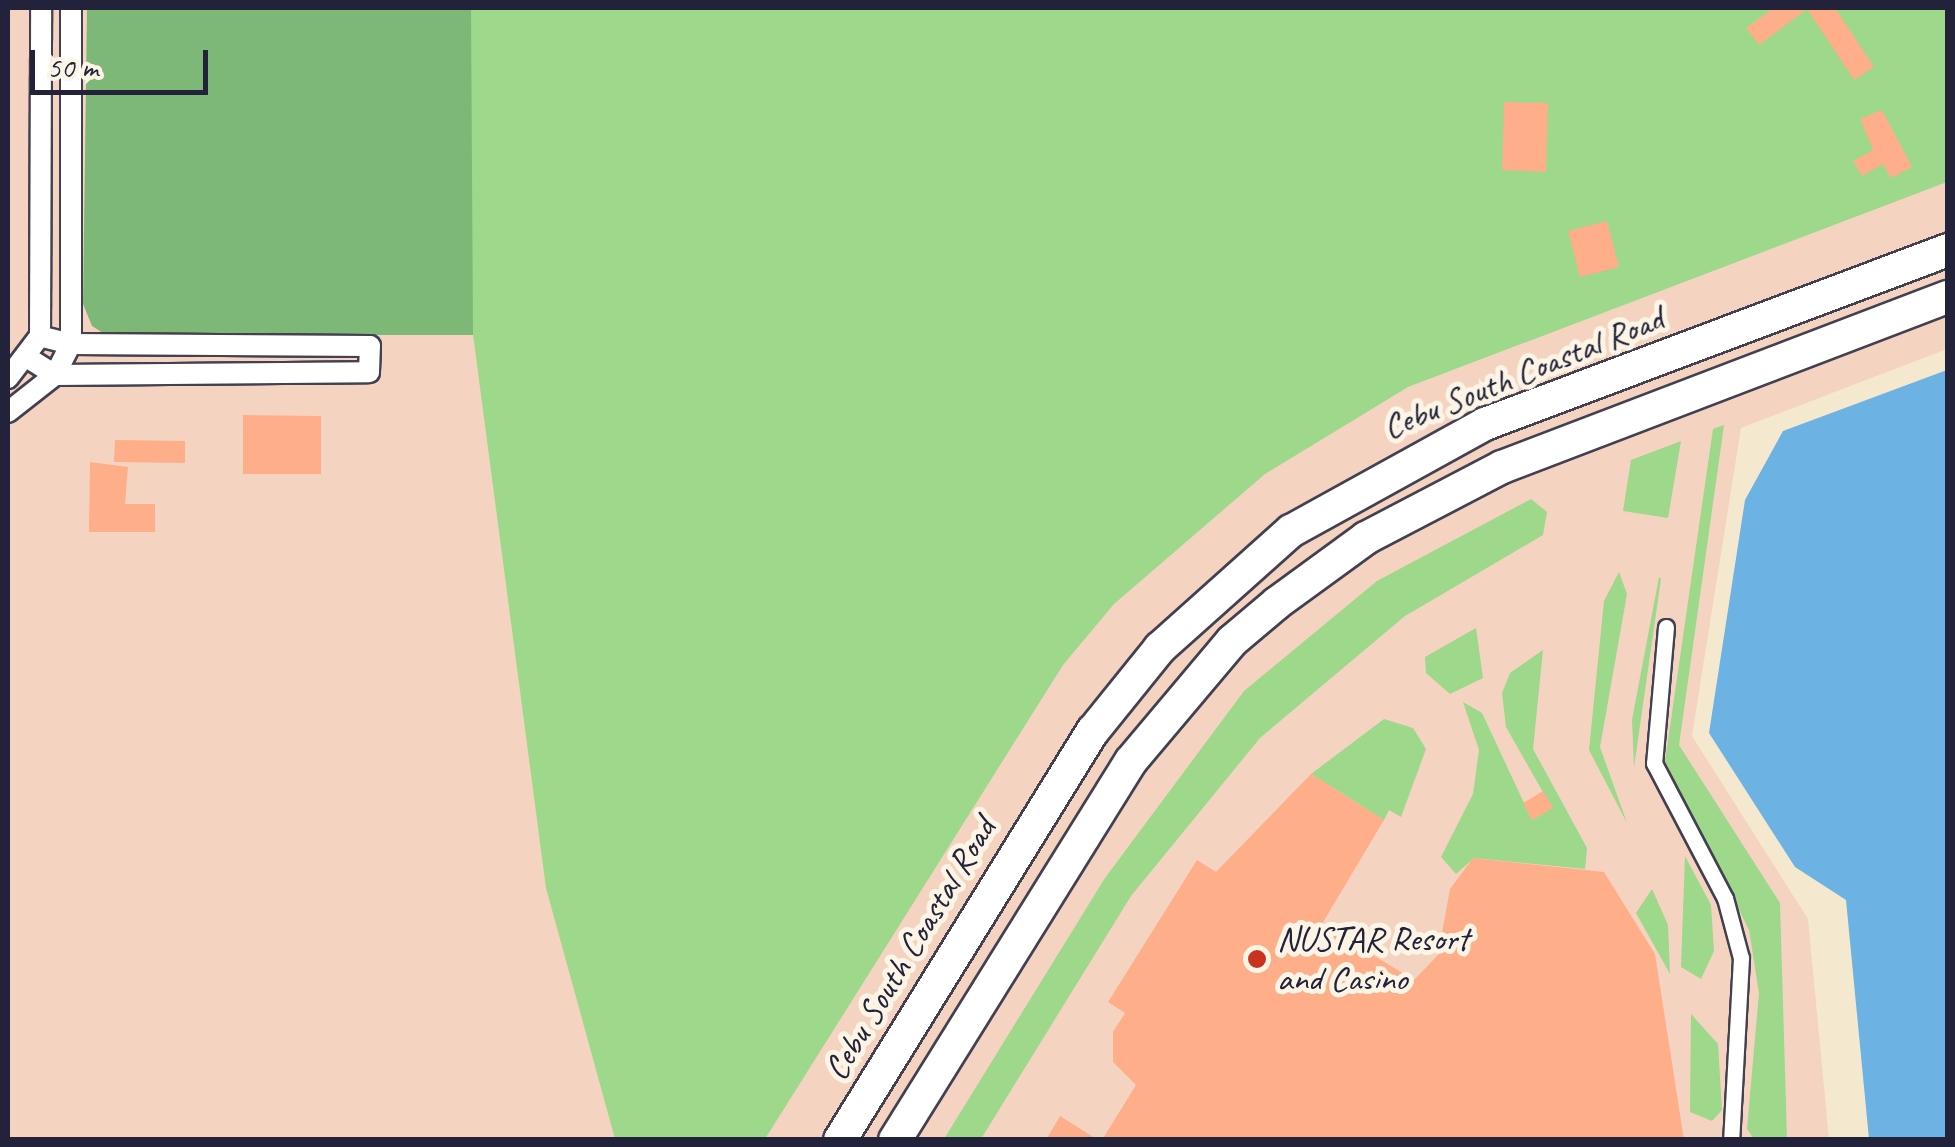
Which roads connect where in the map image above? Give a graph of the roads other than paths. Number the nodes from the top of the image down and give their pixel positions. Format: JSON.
{"nodes":[{"id":1,"x":41,"y":8,"type":"edge"},
{"id":2,"x":72,"y":8,"type":"edge"},
{"id":3,"x":1948,"y":250,"type":"edge"},
{"id":4,"x":1948,"y":298,"type":"edge"},
{"id":5,"x":40,"y":336,"type":"junction"},
{"id":6,"x":71,"y":344,"type":"junction"},
{"id":7,"x":28,"y":358,"type":"junction"},
{"id":8,"x":55,"y":375,"type":"junction"},
{"id":9,"x":8,"y":378,"type":"edge"},
{"id":10,"x":8,"y":412,"type":"edge"},
{"id":11,"x":1666,"y":627,"type":"dead end"},
{"id":12,"x":840,"y":1140,"type":"edge"},
{"id":13,"x":894,"y":1140,"type":"edge"},
{"id":14,"x":1731,"y":1140,"type":"edge"}],
"edges":[{"from":1,"to":5,"type":"street"},
{"from":2,"to":6,"type":"street"},
{"from":3,"to":12,"type":"highway","name":"Cebu South Coastal Road"},
{"from":4,"to":13,"type":"highway"},
{"from":5,"to":6,"type":"street"},
{"from":5,"to":7,"type":"street"},
{"from":6,"to":8,"type":"street"},
{"from":6,"to":8,"type":"street"},
{"from":7,"to":8,"type":"street"},
{"from":7,"to":9,"type":"street"},
{"from":8,"to":10,"type":"street"},
{"from":11,"to":14,"type":"street"}]}
